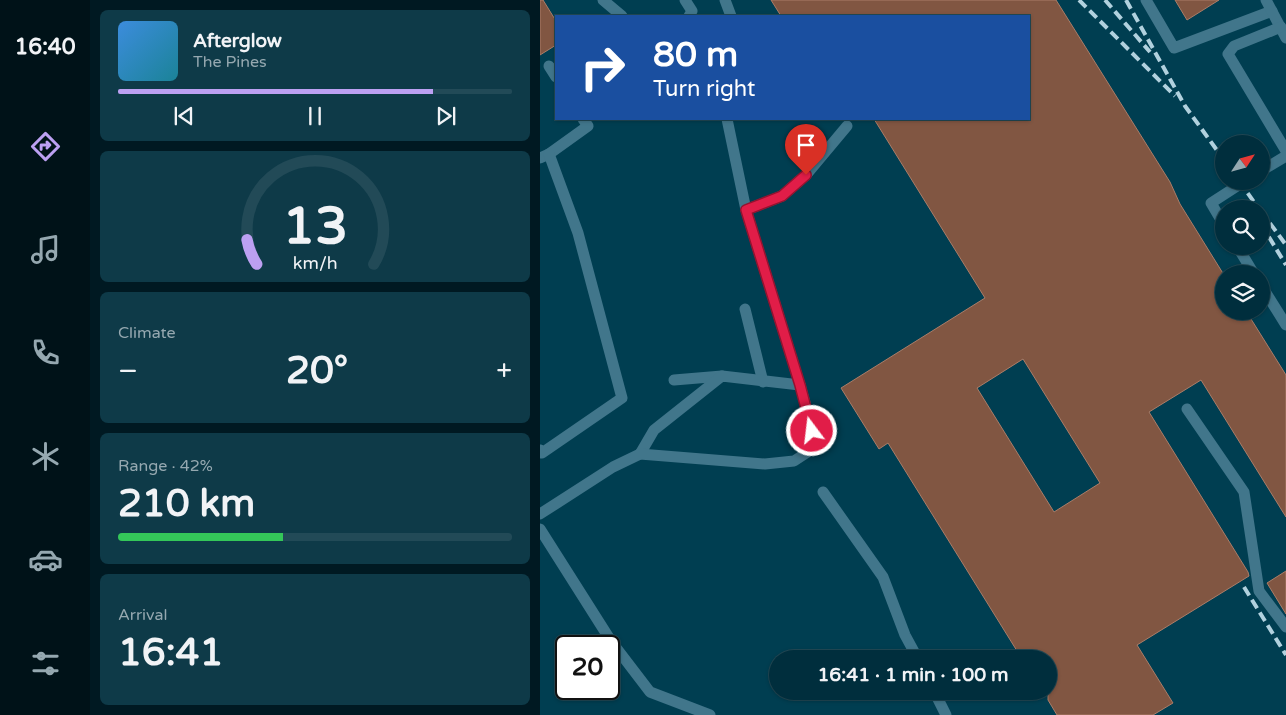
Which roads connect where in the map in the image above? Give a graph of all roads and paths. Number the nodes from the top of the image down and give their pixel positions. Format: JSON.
{"nodes":[{"id":1,"x":603,"y":0,"type":"edge"},
{"id":2,"x":685,"y":0,"type":"edge"},
{"id":3,"x":725,"y":0,"type":"edge"},
{"id":4,"x":1146,"y":0,"type":"edge"},
{"id":5,"x":1266,"y":0,"type":"edge"},
{"id":6,"x":1272,"y":11,"type":"junction"},
{"id":7,"x":621,"y":15,"type":"edge"},
{"id":8,"x":690,"y":15,"type":"edge"},
{"id":9,"x":731,"y":15,"type":"edge"},
{"id":10,"x":1283,"y":32,"type":"edge"},
{"id":11,"x":549,"y":66,"type":"dead end"},
{"id":12,"x":555,"y":75,"type":"edge"},
{"id":13,"x":584,"y":120,"type":"edge"},
{"id":14,"x":727,"y":120,"type":"edge"},
{"id":15,"x":846,"y":126,"type":"dead end"},
{"id":16,"x":1286,"y":151,"type":"edge"},
{"id":17,"x":544,"y":156,"type":"edge"},
{"id":18,"x":1286,"y":156,"type":"edge"},
{"id":19,"x":1270,"y":166,"type":"edge"},
{"id":20,"x":1231,"y":190,"type":"edge"},
{"id":21,"x":1215,"y":200,"type":"edge"},
{"id":22,"x":1216,"y":200,"type":"edge"},
{"id":23,"x":746,"y":210,"type":"junction"},
{"id":24,"x":1215,"y":210,"type":"edge"},
{"id":25,"x":1270,"y":299,"type":"edge"},
{"id":26,"x":745,"y":309,"type":"dead end"},
{"id":27,"x":1286,"y":324,"type":"edge"},
{"id":28,"x":722,"y":376,"type":"junction"},
{"id":29,"x":674,"y":380,"type":"dead end"},
{"id":30,"x":763,"y":382,"type":"junction"},
{"id":31,"x":800,"y":385,"type":"junction"},
{"id":32,"x":1187,"y":409,"type":"dead end"},
{"id":33,"x":540,"y":450,"type":"edge"},
{"id":34,"x":640,"y":454,"type":"junction"},
{"id":35,"x":823,"y":492,"type":"dead end"},
{"id":36,"x":540,"y":514,"type":"edge"},
{"id":37,"x":540,"y":529,"type":"edge"},
{"id":38,"x":1286,"y":627,"type":"edge"},
{"id":39,"x":913,"y":650,"type":"edge"},
{"id":40,"x":938,"y":700,"type":"edge"},
{"id":41,"x":710,"y":715,"type":"edge"},
{"id":42,"x":946,"y":715,"type":"edge"}],
"edges":[{"from":1,"to":7,"type":"lane"},
{"from":2,"to":8,"type":"lane"},
{"from":3,"to":9,"type":"lane"},
{"from":4,"to":6,"type":"lane"},
{"from":5,"to":6,"type":"lane"},
{"from":6,"to":10,"type":"lane"},
{"from":10,"to":16,"type":"lane"},
{"from":11,"to":12,"type":"lane"},
{"from":13,"to":17,"type":"lane"},
{"from":14,"to":23,"type":"lane"},
{"from":15,"to":23,"type":"lane"},
{"from":17,"to":33,"type":"lane"},
{"from":18,"to":19,"type":"lane"},
{"from":20,"to":22,"type":"lane"},
{"from":21,"to":24,"type":"lane"},
{"from":23,"to":31,"type":"lane"},
{"from":25,"to":27,"type":"lane"},
{"from":26,"to":30,"type":"lane"},
{"from":28,"to":29,"type":"lane"},
{"from":28,"to":30,"type":"lane"},
{"from":28,"to":34,"type":"lane"},
{"from":30,"to":31,"type":"lane"},
{"from":31,"to":34,"type":"lane"},
{"from":32,"to":38,"type":"lane"},
{"from":34,"to":36,"type":"lane"},
{"from":35,"to":39,"type":"lane"},
{"from":37,"to":41,"type":"lane"},
{"from":40,"to":42,"type":"lane"}]}
